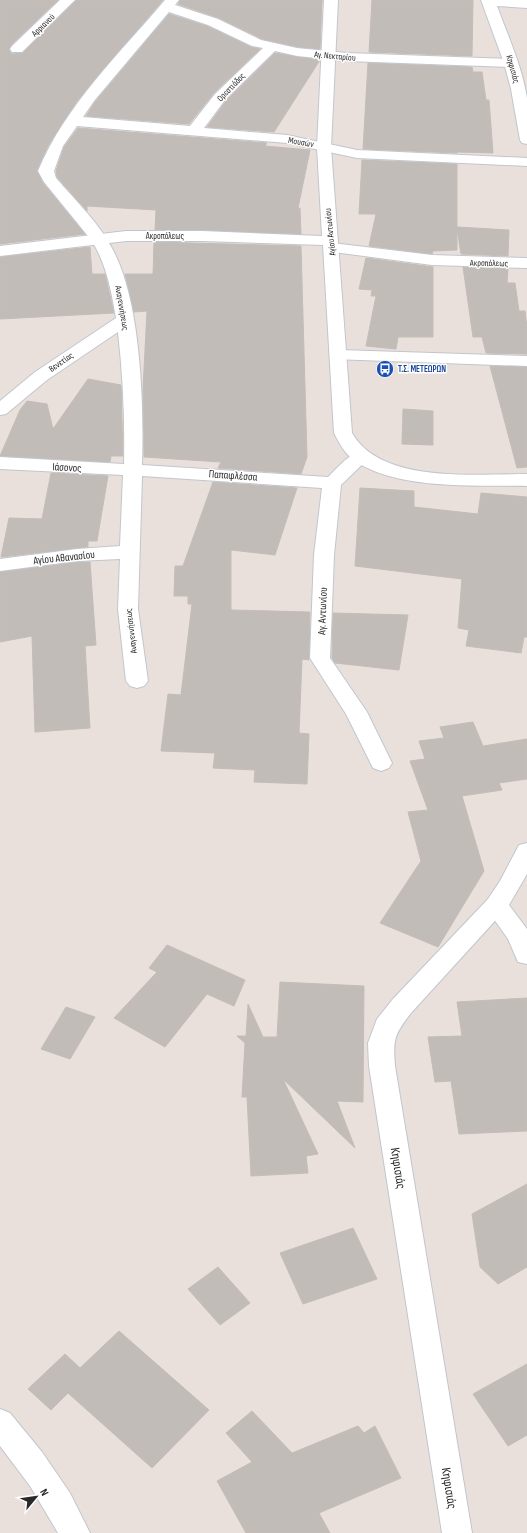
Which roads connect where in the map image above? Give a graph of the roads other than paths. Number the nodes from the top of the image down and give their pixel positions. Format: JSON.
{"nodes":[{"id":1,"x":68,"y":0,"type":"edge"},
{"id":2,"x":331,"y":0,"type":"edge"},
{"id":3,"x":489,"y":1,"type":"edge"},
{"id":4,"x":170,"y":4,"type":"edge"},
{"id":5,"x":527,"y":4,"type":"edge"},
{"id":6,"x":272,"y":47,"type":"junction"},
{"id":7,"x":17,"y":49,"type":"dead end"},
{"id":8,"x":329,"y":56,"type":"junction"},
{"id":9,"x":511,"y":63,"type":"junction"},
{"id":10,"x":74,"y":121,"type":"junction"},
{"id":11,"x":194,"y":131,"type":"junction"},
{"id":12,"x":527,"y":140,"type":"edge"},
{"id":13,"x":324,"y":147,"type":"junction"},
{"id":14,"x":527,"y":162,"type":"edge"},
{"id":15,"x":99,"y":239,"type":"junction"},
{"id":16,"x":331,"y":244,"type":"junction"},
{"id":17,"x":0,"y":251,"type":"edge"},
{"id":18,"x":527,"y":263,"type":"edge"},
{"id":19,"x":125,"y":320,"type":"junction"},
{"id":20,"x":339,"y":355,"type":"junction"},
{"id":21,"x":527,"y":361,"type":"edge"},
{"id":22,"x":0,"y":410,"type":"edge"},
{"id":23,"x":362,"y":456,"type":"junction"},
{"id":24,"x":0,"y":463,"type":"edge"},
{"id":25,"x":134,"y":470,"type":"junction"},
{"id":26,"x":527,"y":480,"type":"edge"},
{"id":27,"x":332,"y":483,"type":"junction"},
{"id":28,"x":129,"y":552,"type":"junction"},
{"id":29,"x":0,"y":565,"type":"edge"},
{"id":30,"x":137,"y":681,"type":"dead end"},
{"id":31,"x":381,"y":763,"type":"dead end"},
{"id":32,"x":527,"y":851,"type":"edge"},
{"id":33,"x":496,"y":905,"type":"junction"},
{"id":34,"x":527,"y":955,"type":"edge"},
{"id":35,"x":0,"y":1423,"type":"edge"},
{"id":36,"x":75,"y":1533,"type":"edge"},
{"id":37,"x":456,"y":1533,"type":"edge"}],
"edges":[{"from":1,"to":7,"type":"street","name":"Αρριανού"},
{"from":2,"to":8,"type":"street","name":"Αγίου Αντωνίου"},
{"from":3,"to":5,"type":"street"},
{"from":3,"to":9,"type":"street","name":"Κηφισιάς"},
{"from":4,"to":6,"type":"street","name":"Αγ. Νεκταρίου"},
{"from":4,"to":10,"type":"street","name":"Αναγεννήσεως"},
{"from":6,"to":8,"type":"street","name":"Αγ. Νεκταρίου"},
{"from":6,"to":11,"type":"street","name":"Ορεστιάδος"},
{"from":8,"to":9,"type":"street","name":"Αγ. Νεκταρίου"},
{"from":8,"to":13,"type":"street","name":"Αγίου Αντωνίου"},
{"from":9,"to":12,"type":"street","name":"Κηφισιάς"},
{"from":10,"to":11,"type":"street","name":"Μουσών"},
{"from":10,"to":15,"type":"street","name":"Αναγεννήσεως"},
{"from":11,"to":13,"type":"street","name":"Μουσών"},
{"from":13,"to":14,"type":"street","name":"Μουσών"},
{"from":13,"to":16,"type":"street","name":"Αγίου Αντωνίου"},
{"from":15,"to":16,"type":"street","name":"Ακροπόλεως"},
{"from":15,"to":17,"type":"street","name":"Ακροπόλεως"},
{"from":15,"to":19,"type":"street","name":"Αναγεννήσεως"},
{"from":16,"to":18,"type":"street","name":"Ακροπόλεως"},
{"from":16,"to":20,"type":"street","name":"Αγίου Αντωνίου"},
{"from":19,"to":22,"type":"street","name":"Βενετίας"},
{"from":19,"to":25,"type":"street","name":"Αναγεννήσεως"},
{"from":20,"to":21,"type":"street"},
{"from":20,"to":23,"type":"street","name":"Αγίου Αντωνίου"},
{"from":23,"to":26,"type":"street"},
{"from":23,"to":27,"type":"street"},
{"from":24,"to":25,"type":"street","name":"Ιάσονος"},
{"from":25,"to":27,"type":"street","name":"Παπαφλέσσα"},
{"from":25,"to":28,"type":"street","name":"Αναγεννήσεως"},
{"from":27,"to":31,"type":"street","name":"Αγ. Αντωνίου"},
{"from":28,"to":29,"type":"street","name":"Αγίου Αθανασίου"},
{"from":28,"to":30,"type":"street","name":"Αναγεννήσεως"},
{"from":32,"to":33,"type":"street","name":"Κηφισιάς"},
{"from":33,"to":34,"type":"street"},
{"from":33,"to":37,"type":"street","name":"Κηφισιάς"},
{"from":35,"to":36,"type":"street"}]}
